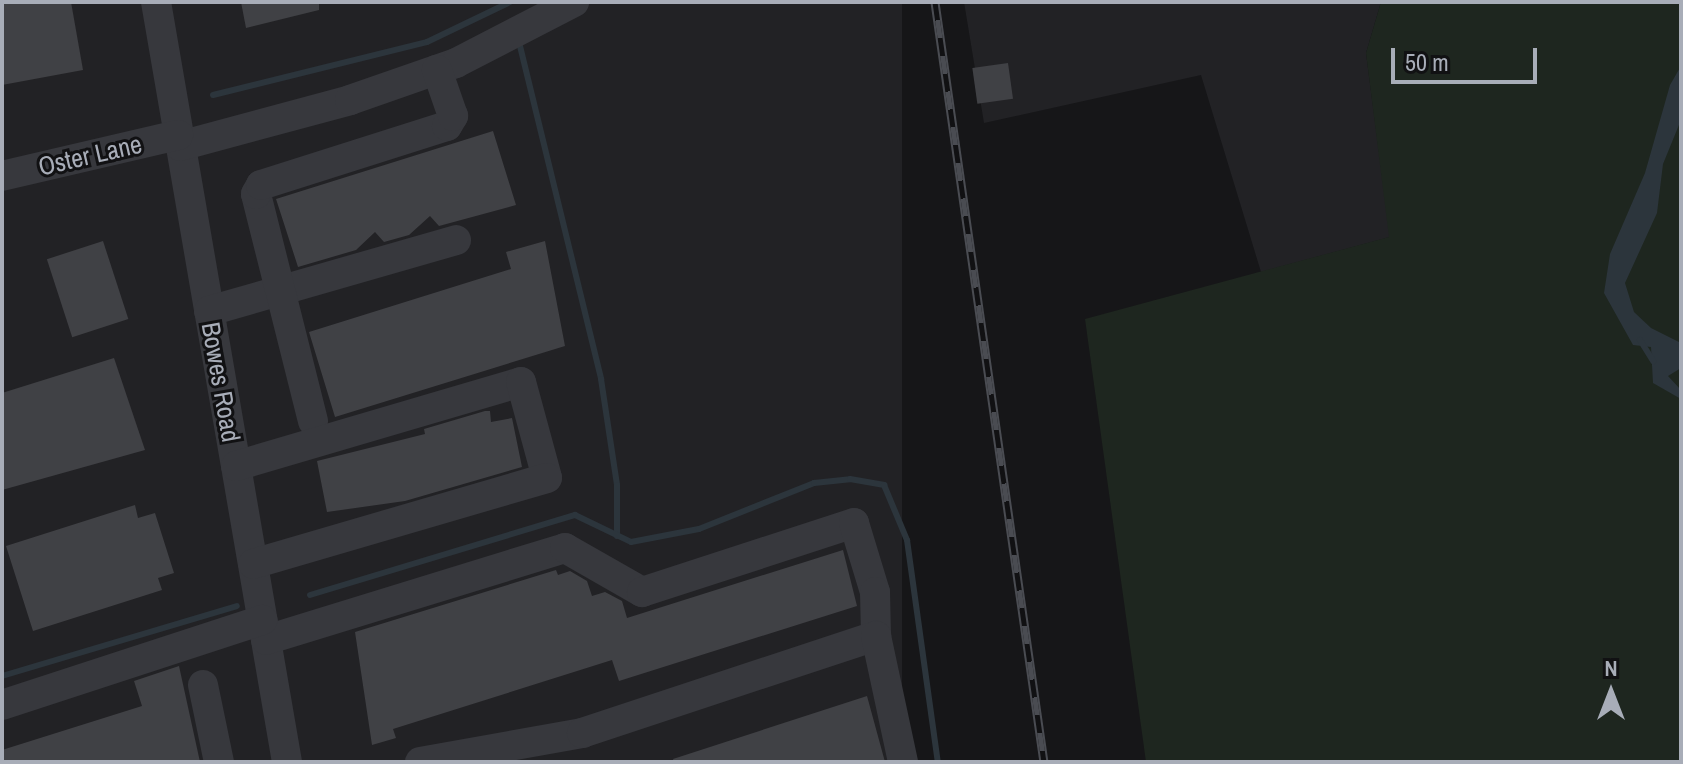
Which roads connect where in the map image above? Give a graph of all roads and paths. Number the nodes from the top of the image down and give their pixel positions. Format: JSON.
{"nodes":[{"id":1,"x":156,"y":2,"type":"edge"},
{"id":2,"x":574,"y":2,"type":"edge"},
{"id":3,"x":437,"y":70,"type":"junction"},
{"id":4,"x":179,"y":141,"type":"junction"},
{"id":5,"x":2,"y":176,"type":"edge"},
{"id":6,"x":456,"y":240,"type":"dead end"},
{"id":7,"x":278,"y":291,"type":"junction"},
{"id":8,"x":209,"y":311,"type":"junction"},
{"id":9,"x":313,"y":421,"type":"dead end"},
{"id":10,"x":236,"y":466,"type":"junction"},
{"id":11,"x":253,"y":564,"type":"junction"},
{"id":12,"x":264,"y":630,"type":"junction"},
{"id":13,"x":876,"y":636,"type":"junction"},
{"id":14,"x":203,"y":685,"type":"dead end"},
{"id":15,"x":2,"y":705,"type":"edge"},
{"id":16,"x":219,"y":762,"type":"edge"},
{"id":17,"x":287,"y":762,"type":"edge"},
{"id":18,"x":420,"y":762,"type":"edge"},
{"id":19,"x":903,"y":762,"type":"edge"}],
"edges":[{"from":1,"to":4,"type":"street","name":"Bowes Road"},
{"from":2,"to":3,"type":"street","name":"Oster Lane"},
{"from":3,"to":4,"type":"street","name":"Oster Lane"},
{"from":3,"to":7,"type":"street"},
{"from":4,"to":5,"type":"street","name":"Oster Lane"},
{"from":4,"to":8,"type":"street","name":"Bowes Road"},
{"from":6,"to":7,"type":"street"},
{"from":7,"to":8,"type":"street"},
{"from":7,"to":9,"type":"street"},
{"from":8,"to":10,"type":"street","name":"Bowes Road"},
{"from":10,"to":11,"type":"street","name":"Bowes Road"},
{"from":10,"to":11,"type":"street"},
{"from":11,"to":12,"type":"street","name":"Bowes Road"},
{"from":12,"to":13,"type":"street"},
{"from":12,"to":15,"type":"street"},
{"from":12,"to":17,"type":"street","name":"Bowes Road"},
{"from":13,"to":18,"type":"street"},
{"from":13,"to":19,"type":"street"},
{"from":14,"to":16,"type":"street"}]}
